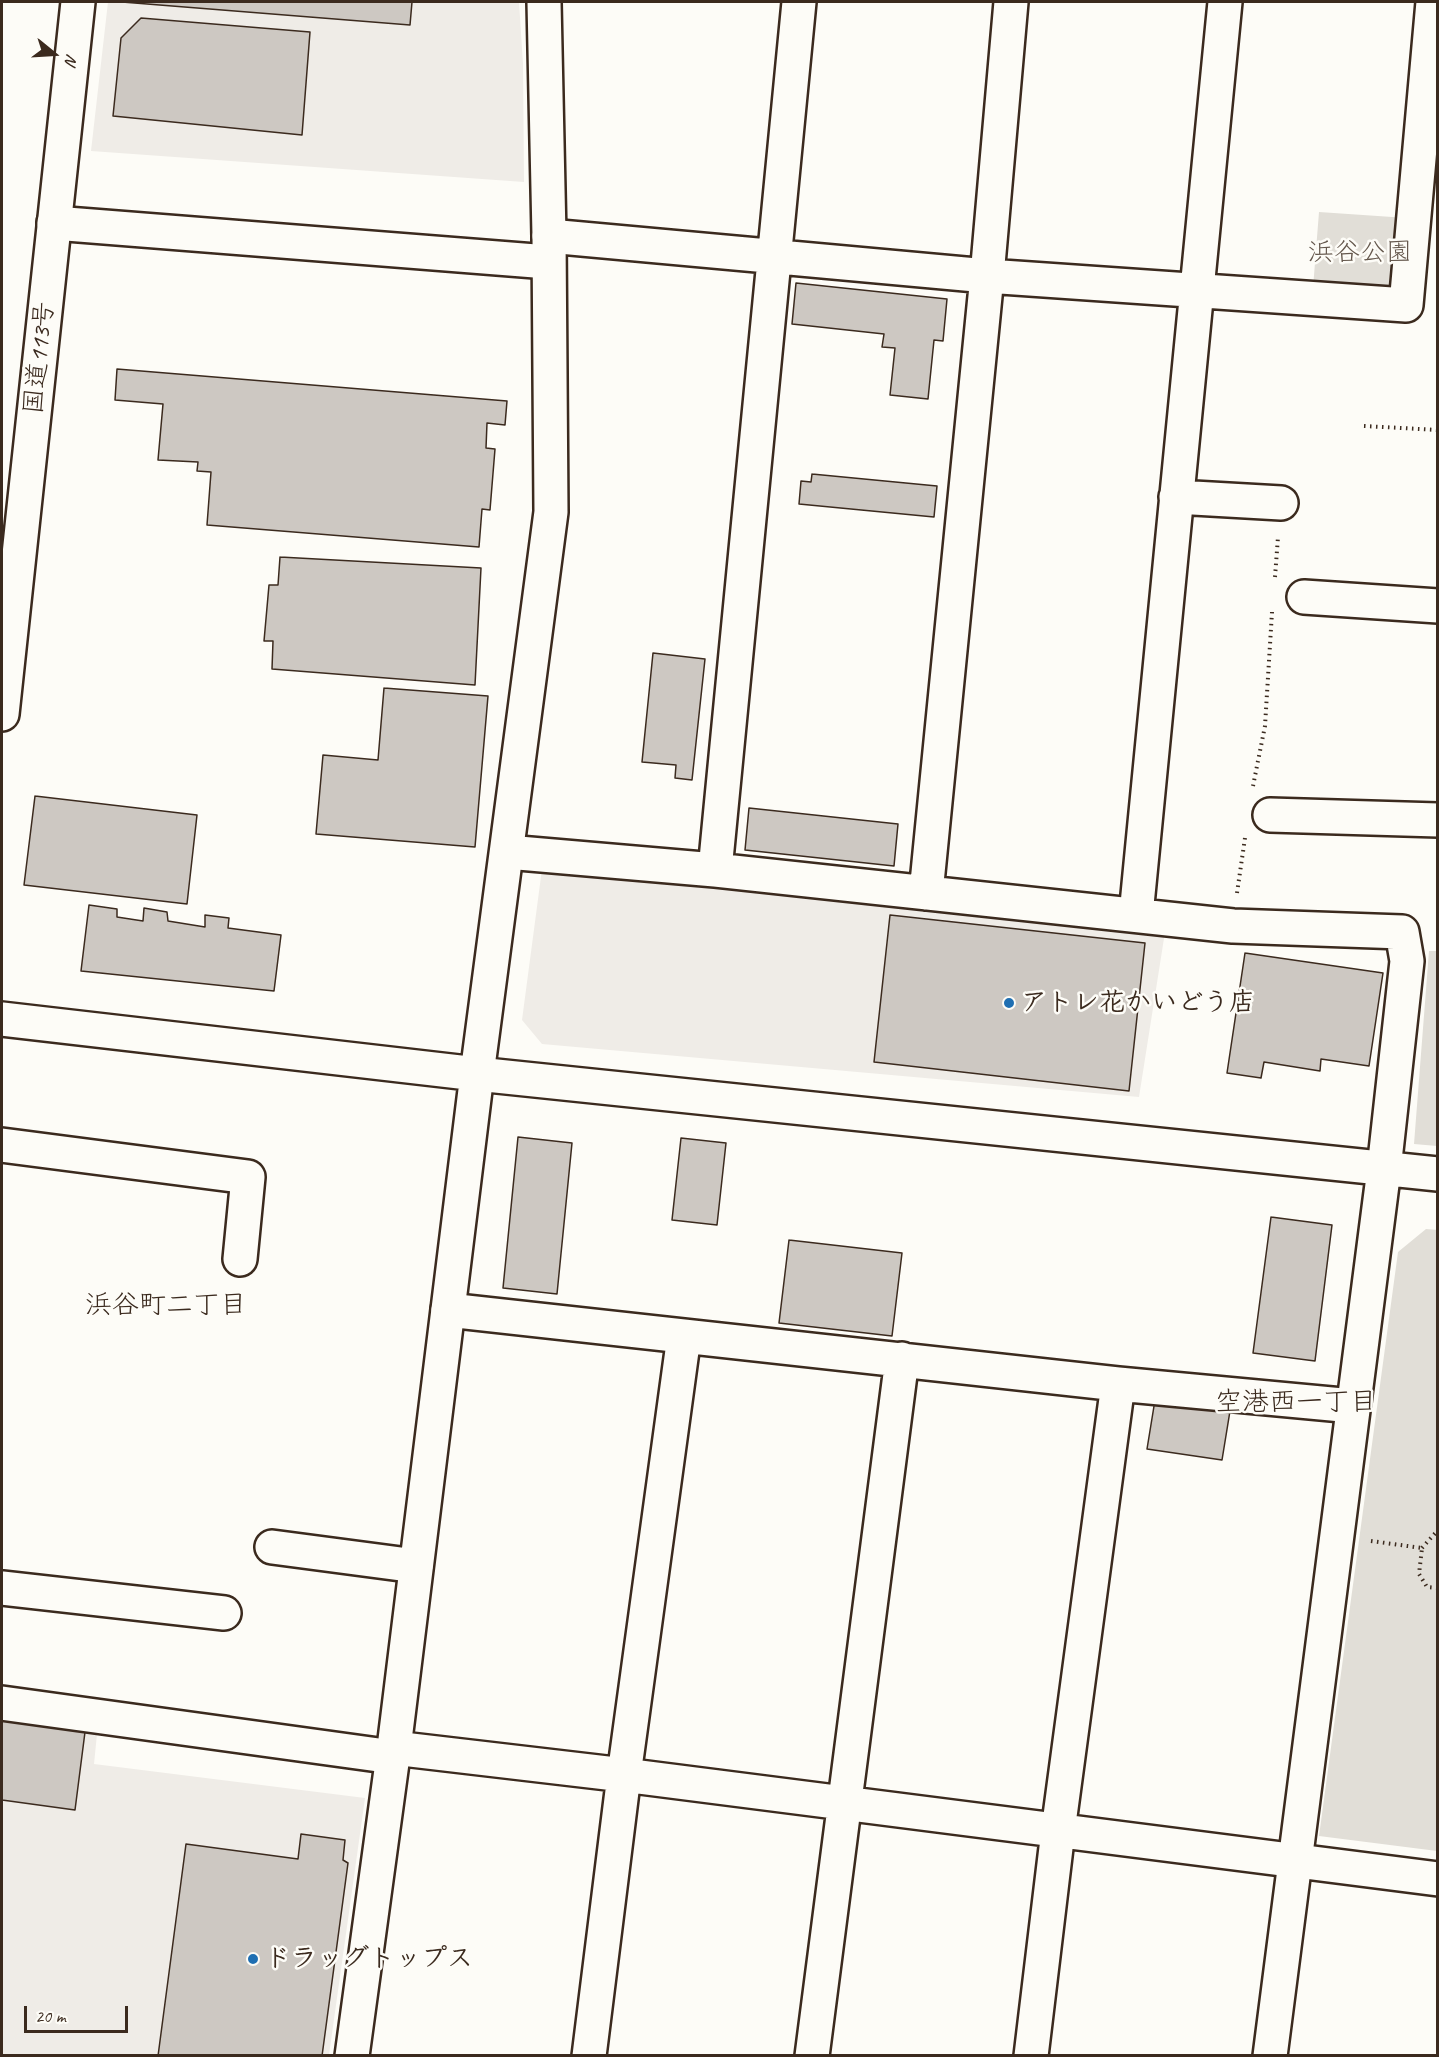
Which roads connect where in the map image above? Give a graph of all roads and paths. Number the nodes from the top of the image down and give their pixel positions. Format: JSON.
{"nodes":[{"id":1,"x":78,"y":2,"type":"edge"},
{"id":2,"x":544,"y":2,"type":"edge"},
{"id":3,"x":799,"y":2,"type":"edge"},
{"id":4,"x":1011,"y":2,"type":"edge"},
{"id":5,"x":1225,"y":2,"type":"edge"},
{"id":6,"x":1433,"y":2,"type":"edge"},
{"id":7,"x":54,"y":223,"type":"junction"},
{"id":8,"x":548,"y":249,"type":"junction"},
{"id":9,"x":775,"y":257,"type":"junction"},
{"id":10,"x":987,"y":276,"type":"junction"},
{"id":11,"x":1197,"y":291,"type":"junction"},
{"id":12,"x":1364,"y":426,"type":"dead end"},
{"id":13,"x":1437,"y":430,"type":"edge"},
{"id":14,"x":1176,"y":497,"type":"junction"},
{"id":15,"x":1281,"y":503,"type":"joint"},
{"id":16,"x":1274,"y":584,"type":"dead end"},
{"id":17,"x":1304,"y":597,"type":"dead end"},
{"id":18,"x":1437,"y":606,"type":"edge"},
{"id":19,"x":1273,"y":607,"type":"dead end"},
{"id":20,"x":2,"y":714,"type":"edge"},
{"id":21,"x":1261,"y":804,"type":"joint"},
{"id":22,"x":1437,"y":820,"type":"edge"},
{"id":23,"x":1245,"y":836,"type":"dead end"},
{"id":24,"x":507,"y":852,"type":"junction"},
{"id":25,"x":715,"y":870,"type":"junction"},
{"id":26,"x":926,"y":893,"type":"junction"},
{"id":27,"x":1136,"y":915,"type":"junction"},
{"id":28,"x":1233,"y":926,"type":"junction"},
{"id":29,"x":2,"y":1019,"type":"edge"},
{"id":30,"x":477,"y":1074,"type":"junction"},
{"id":31,"x":2,"y":1146,"type":"edge"},
{"id":32,"x":1384,"y":1169,"type":"junction"},
{"id":33,"x":1437,"y":1174,"type":"edge"},
{"id":34,"x":240,"y":1259,"type":"dead end"},
{"id":35,"x":448,"y":1310,"type":"junction"},
{"id":36,"x":684,"y":1336,"type":"junction"},
{"id":37,"x":902,"y":1359,"type":"junction"},
{"id":38,"x":1118,"y":1384,"type":"junction"},
{"id":39,"x":1353,"y":1406,"type":"junction"},
{"id":40,"x":1437,"y":1530,"type":"edge"},
{"id":41,"x":1370,"y":1541,"type":"dead end"},
{"id":42,"x":272,"y":1548,"type":"dead end"},
{"id":43,"x":1422,"y":1548,"type":"junction"},
{"id":44,"x":416,"y":1566,"type":"junction"},
{"id":45,"x":2,"y":1588,"type":"edge"},
{"id":46,"x":1437,"y":1588,"type":"edge"},
{"id":47,"x":224,"y":1613,"type":"dead end"},
{"id":48,"x":2,"y":1703,"type":"edge"},
{"id":49,"x":393,"y":1753,"type":"junction"},
{"id":50,"x":624,"y":1775,"type":"junction"},
{"id":51,"x":844,"y":1803,"type":"junction"},
{"id":52,"x":1058,"y":1831,"type":"junction"},
{"id":53,"x":1295,"y":1860,"type":"junction"},
{"id":54,"x":1437,"y":1879,"type":"edge"},
{"id":55,"x":352,"y":2055,"type":"edge"},
{"id":56,"x":589,"y":2055,"type":"edge"},
{"id":57,"x":812,"y":2055,"type":"edge"},
{"id":58,"x":1031,"y":2055,"type":"edge"},
{"id":59,"x":1270,"y":2055,"type":"edge"}],
"edges":[{"from":1,"to":7,"type":"main road","name":"国道113号"},
{"from":2,"to":8,"type":"main road"},
{"from":3,"to":9,"type":"main road"},
{"from":4,"to":10,"type":"main road"},
{"from":5,"to":11,"type":"main road"},
{"from":6,"to":11,"type":"main road"},
{"from":7,"to":8,"type":"main road"},
{"from":7,"to":20,"type":"main road","name":"国道113号"},
{"from":8,"to":9,"type":"main road"},
{"from":8,"to":24,"type":"main road"},
{"from":9,"to":10,"type":"main road"},
{"from":9,"to":25,"type":"main road"},
{"from":10,"to":11,"type":"main road"},
{"from":10,"to":26,"type":"main road"},
{"from":11,"to":14,"type":"main road"},
{"from":12,"to":13,"type":"path"},
{"from":14,"to":15,"type":"main road"},
{"from":14,"to":27,"type":"main road"},
{"from":15,"to":16,"type":"path"},
{"from":17,"to":18,"type":"main road"},
{"from":19,"to":21,"type":"path"},
{"from":21,"to":22,"type":"main road"},
{"from":23,"to":28,"type":"path"},
{"from":24,"to":25,"type":"main road"},
{"from":24,"to":30,"type":"main road"},
{"from":25,"to":26,"type":"main road"},
{"from":26,"to":27,"type":"main road"},
{"from":27,"to":28,"type":"main road"},
{"from":28,"to":32,"type":"main road"},
{"from":29,"to":30,"type":"main road"},
{"from":30,"to":32,"type":"main road"},
{"from":30,"to":35,"type":"main road"},
{"from":31,"to":34,"type":"main road"},
{"from":32,"to":33,"type":"main road"},
{"from":32,"to":39,"type":"main road"},
{"from":35,"to":36,"type":"main road"},
{"from":35,"to":44,"type":"main road"},
{"from":36,"to":37,"type":"main road"},
{"from":36,"to":50,"type":"main road"},
{"from":37,"to":38,"type":"main road"},
{"from":37,"to":51,"type":"main road"},
{"from":38,"to":39,"type":"main road"},
{"from":38,"to":52,"type":"main road"},
{"from":39,"to":53,"type":"main road"},
{"from":40,"to":43,"type":"path"},
{"from":41,"to":43,"type":"path"},
{"from":42,"to":44,"type":"main road"},
{"from":43,"to":46,"type":"path"},
{"from":44,"to":49,"type":"main road"},
{"from":45,"to":47,"type":"main road"},
{"from":48,"to":49,"type":"main road"},
{"from":49,"to":50,"type":"main road"},
{"from":49,"to":55,"type":"main road"},
{"from":50,"to":51,"type":"main road"},
{"from":50,"to":56,"type":"main road"},
{"from":51,"to":52,"type":"main road"},
{"from":51,"to":57,"type":"main road"},
{"from":52,"to":53,"type":"main road"},
{"from":52,"to":58,"type":"main road"},
{"from":53,"to":54,"type":"main road"},
{"from":53,"to":59,"type":"main road"}]}
